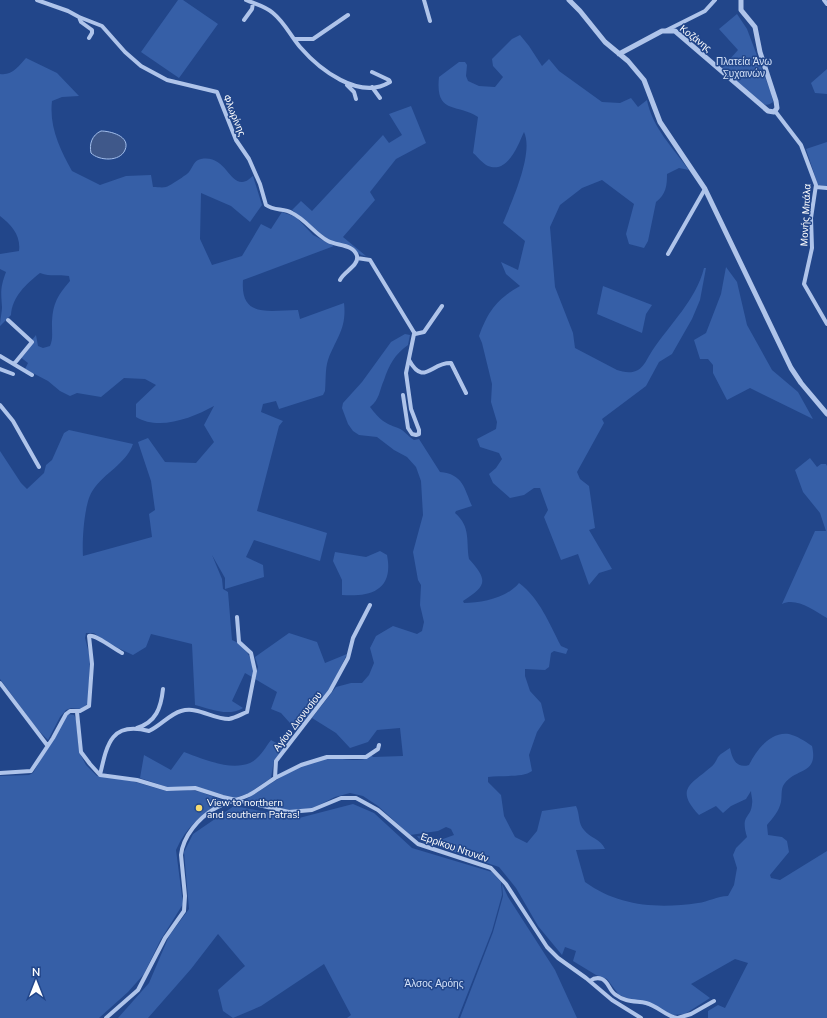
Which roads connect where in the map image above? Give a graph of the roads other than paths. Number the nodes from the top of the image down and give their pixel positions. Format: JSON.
{"nodes":[{"id":1,"x":37,"y":0,"type":"edge"},
{"id":2,"x":246,"y":0,"type":"edge"},
{"id":3,"x":424,"y":0,"type":"edge"},
{"id":4,"x":569,"y":0,"type":"edge"},
{"id":5,"x":714,"y":0,"type":"edge"},
{"id":6,"x":741,"y":0,"type":"edge"},
{"id":7,"x":824,"y":0,"type":"edge"},
{"id":8,"x":254,"y":3,"type":"junction"},
{"id":9,"x":827,"y":4,"type":"edge"},
{"id":10,"x":348,"y":15,"type":"dead end"},
{"id":11,"x":79,"y":17,"type":"junction"},
{"id":12,"x":244,"y":20,"type":"dead end"},
{"id":13,"x":430,"y":21,"type":"dead end"},
{"id":14,"x":667,"y":30,"type":"junction"},
{"id":15,"x":89,"y":38,"type":"dead end"},
{"id":16,"x":295,"y":39,"type":"junction"},
{"id":17,"x":619,"y":54,"type":"junction"},
{"id":18,"x":372,"y":72,"type":"dead end"},
{"id":19,"x":346,"y":83,"type":"junction"},
{"id":20,"x":372,"y":87,"type":"junction"},
{"id":21,"x":380,"y":98,"type":"dead end"},
{"id":22,"x":356,"y":99,"type":"dead end"},
{"id":23,"x":775,"y":111,"type":"junction"},
{"id":24,"x":816,"y":187,"type":"junction"},
{"id":25,"x":827,"y":188,"type":"edge"},
{"id":26,"x":705,"y":189,"type":"junction"},
{"id":27,"x":668,"y":254,"type":"dead end"},
{"id":28,"x":357,"y":258,"type":"junction"},
{"id":29,"x":340,"y":280,"type":"dead end"},
{"id":30,"x":442,"y":306,"type":"dead end"},
{"id":31,"x":8,"y":320,"type":"dead end"},
{"id":32,"x":827,"y":324,"type":"edge"},
{"id":33,"x":414,"y":334,"type":"junction"},
{"id":34,"x":0,"y":356,"type":"edge"},
{"id":35,"x":409,"y":360,"type":"junction"},
{"id":36,"x":14,"y":364,"type":"junction"},
{"id":37,"x":0,"y":369,"type":"edge"},
{"id":38,"x":13,"y":374,"type":"dead end"},
{"id":39,"x":32,"y":375,"type":"dead end"},
{"id":40,"x":466,"y":393,"type":"dead end"},
{"id":41,"x":403,"y":395,"type":"dead end"},
{"id":42,"x":0,"y":405,"type":"edge"},
{"id":43,"x":827,"y":414,"type":"edge"},
{"id":44,"x":39,"y":467,"type":"dead end"},
{"id":45,"x":370,"y":605,"type":"dead end"},
{"id":46,"x":237,"y":617,"type":"dead end"},
{"id":47,"x":122,"y":653,"type":"dead end"},
{"id":48,"x":0,"y":683,"type":"edge"},
{"id":49,"x":163,"y":689,"type":"dead end"},
{"id":50,"x":76,"y":712,"type":"junction"},
{"id":51,"x":137,"y":728,"type":"junction"},
{"id":52,"x":47,"y":745,"type":"junction"},
{"id":53,"x":379,"y":745,"type":"dead end"},
{"id":54,"x":0,"y":773,"type":"edge"},
{"id":55,"x":100,"y":775,"type":"junction"},
{"id":56,"x":275,"y":778,"type":"junction"},
{"id":57,"x":235,"y":800,"type":"junction"},
{"id":58,"x":590,"y":981,"type":"junction"},
{"id":59,"x":714,"y":1001,"type":"dead end"},
{"id":60,"x":106,"y":1018,"type":"edge"},
{"id":61,"x":641,"y":1018,"type":"edge"},
{"id":62,"x":678,"y":1018,"type":"edge"}],
"edges":[{"from":1,"to":11,"type":"street","name":"Φλωρίνης"},
{"from":2,"to":8,"type":"street"},
{"from":3,"to":13,"type":"street"},
{"from":4,"to":17,"type":"street"},
{"from":5,"to":14,"type":"street"},
{"from":6,"to":23,"type":"street"},
{"from":7,"to":9,"type":"street"},
{"from":8,"to":12,"type":"street"},
{"from":8,"to":16,"type":"street"},
{"from":10,"to":16,"type":"street"},
{"from":11,"to":15,"type":"street"},
{"from":11,"to":28,"type":"street","name":"Φλωρίνης"},
{"from":14,"to":17,"type":"street","name":"Κοζάνης"},
{"from":14,"to":23,"type":"street","name":"Κοζάνης"},
{"from":16,"to":19,"type":"street"},
{"from":17,"to":26,"type":"street"},
{"from":18,"to":20,"type":"street"},
{"from":19,"to":20,"type":"street"},
{"from":19,"to":22,"type":"street"},
{"from":20,"to":21,"type":"street"},
{"from":23,"to":24,"type":"street","name":"Μονής Μπάλα"},
{"from":24,"to":25,"type":"street"},
{"from":24,"to":32,"type":"street","name":"Μονής Μπάλα"},
{"from":26,"to":27,"type":"street"},
{"from":26,"to":43,"type":"street"},
{"from":28,"to":29,"type":"street"},
{"from":28,"to":33,"type":"street"},
{"from":30,"to":33,"type":"street"},
{"from":31,"to":36,"type":"street"},
{"from":33,"to":35,"type":"street"},
{"from":34,"to":36,"type":"street"},
{"from":35,"to":40,"type":"street"},
{"from":35,"to":41,"type":"street"},
{"from":36,"to":39,"type":"street"},
{"from":37,"to":38,"type":"street"},
{"from":42,"to":44,"type":"street"},
{"from":45,"to":56,"type":"street","name":"Αγίου Διονυσίου"},
{"from":46,"to":51,"type":"street"},
{"from":47,"to":50,"type":"street"},
{"from":48,"to":52,"type":"street"},
{"from":49,"to":51,"type":"street"},
{"from":50,"to":52,"type":"street"},
{"from":50,"to":55,"type":"street"},
{"from":51,"to":55,"type":"street"},
{"from":52,"to":54,"type":"street"},
{"from":53,"to":56,"type":"street"},
{"from":55,"to":57,"type":"street","name":"Ερρίκου Ντυνάν"},
{"from":56,"to":57,"type":"street"},
{"from":57,"to":58,"type":"street","name":"Ερρίκου Ντυνάν"},
{"from":57,"to":60,"type":"street"},
{"from":58,"to":61,"type":"street","name":"Ερρίκου Ντυνάν"},
{"from":58,"to":62,"type":"street"},
{"from":59,"to":62,"type":"street"}]}
